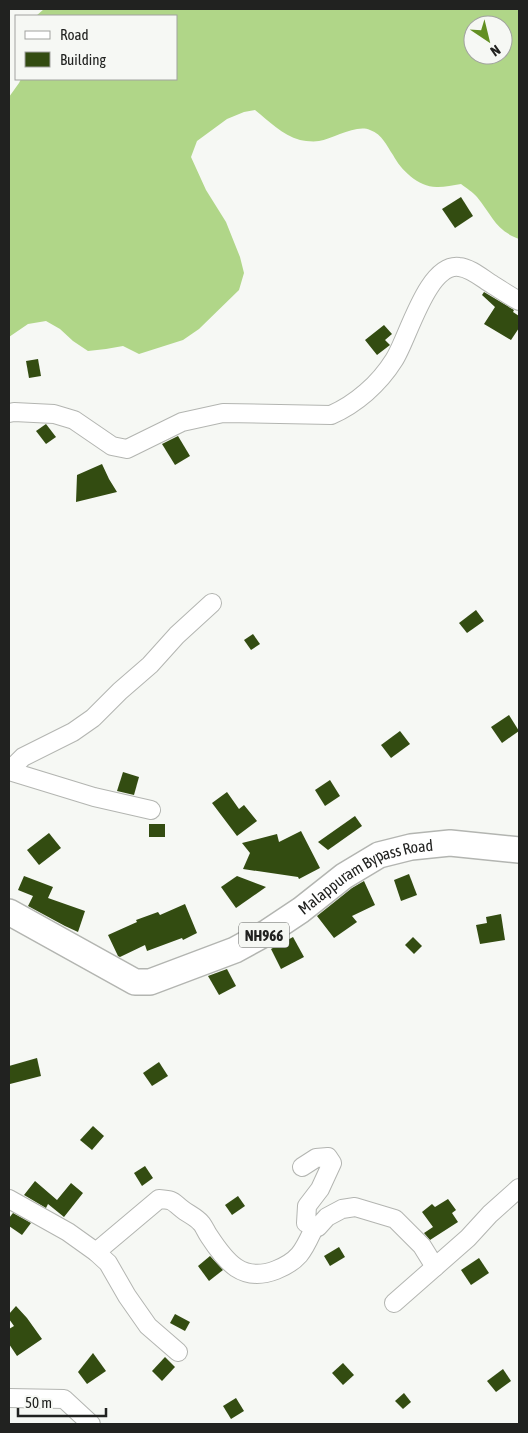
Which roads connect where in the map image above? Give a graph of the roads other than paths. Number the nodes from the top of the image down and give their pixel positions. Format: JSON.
{"nodes":[{"id":1,"x":519,"y":301,"type":"edge"},
{"id":2,"x":9,"y":414,"type":"edge"},
{"id":3,"x":212,"y":603,"type":"dead end"},
{"id":4,"x":9,"y":771,"type":"edge"},
{"id":5,"x":151,"y":810,"type":"dead end"},
{"id":6,"x":519,"y":850,"type":"edge"},
{"id":7,"x":9,"y":912,"type":"edge"},
{"id":8,"x":302,"y":1167,"type":"dead end"},
{"id":9,"x":519,"y":1188,"type":"edge"},
{"id":10,"x":9,"y":1199,"type":"edge"},
{"id":11,"x":314,"y":1226,"type":"junction"},
{"id":12,"x":96,"y":1252,"type":"junction"},
{"id":13,"x":435,"y":1266,"type":"junction"},
{"id":14,"x":394,"y":1303,"type":"dead end"},
{"id":15,"x":178,"y":1352,"type":"dead end"},
{"id":16,"x":9,"y":1398,"type":"edge"},
{"id":17,"x":91,"y":1424,"type":"edge"}],
"edges":[{"from":1,"to":2,"type":"street"},
{"from":3,"to":4,"type":"street"},
{"from":4,"to":5,"type":"street"},
{"from":6,"to":7,"type":"highway","name":"Malappuram Bypass Road","number":"NH966"},
{"from":8,"to":11,"type":"street"},
{"from":9,"to":13,"type":"street"},
{"from":10,"to":12,"type":"street"},
{"from":11,"to":12,"type":"street"},
{"from":11,"to":13,"type":"street"},
{"from":12,"to":15,"type":"street"},
{"from":13,"to":14,"type":"street"},
{"from":16,"to":17,"type":"street"}]}
